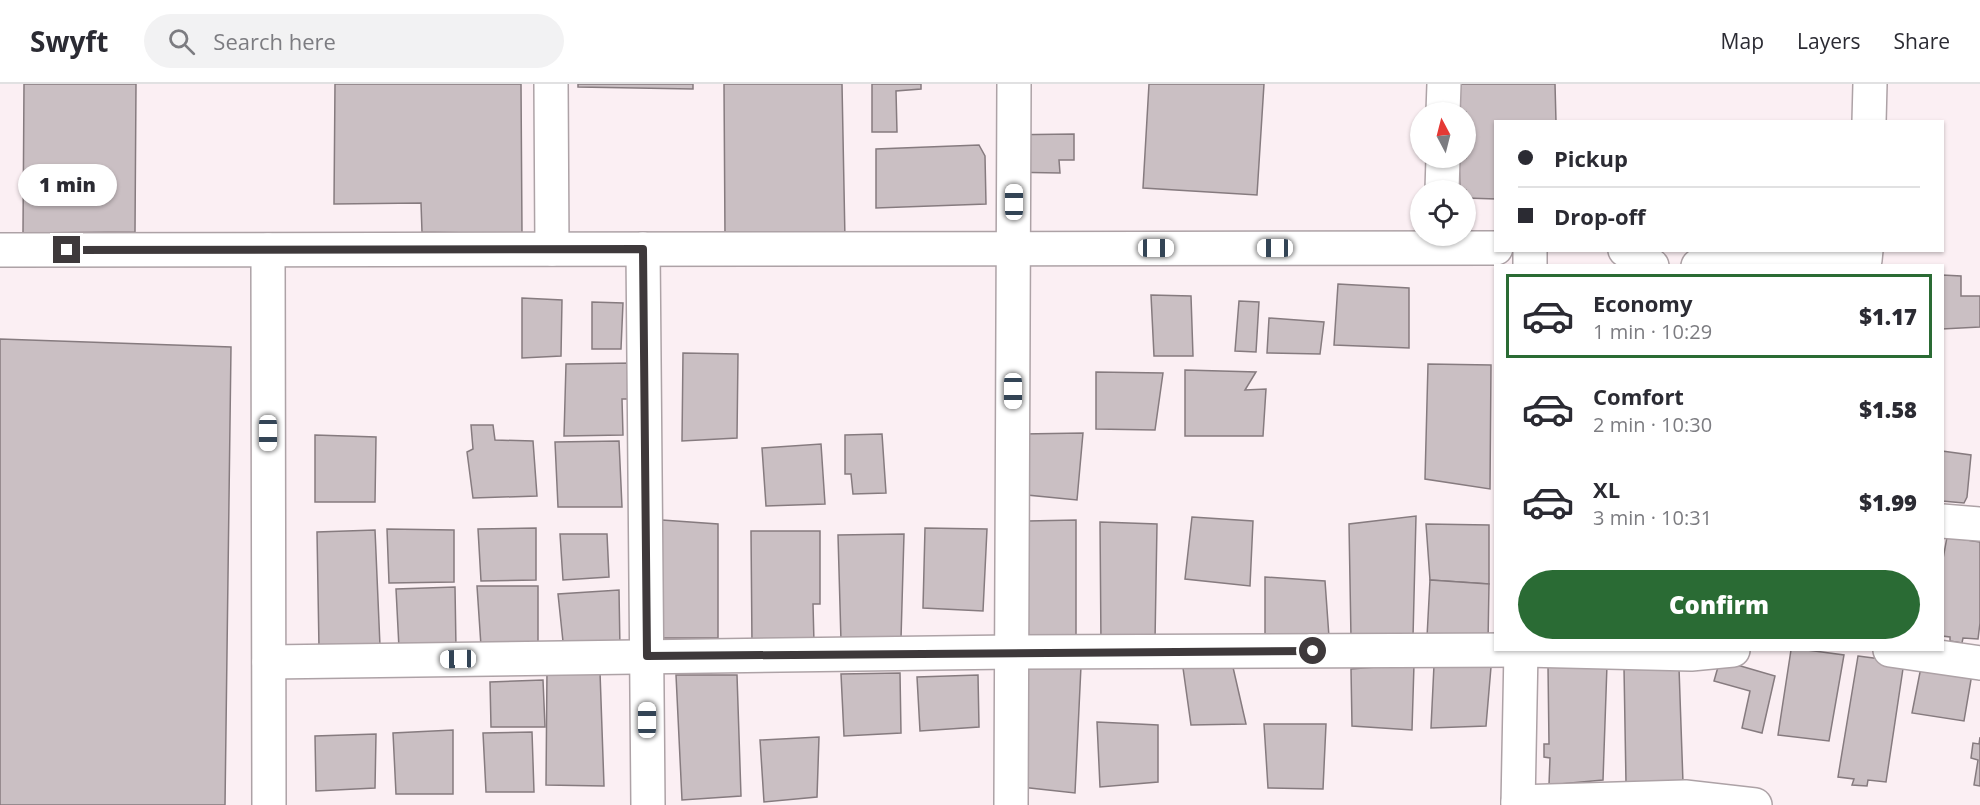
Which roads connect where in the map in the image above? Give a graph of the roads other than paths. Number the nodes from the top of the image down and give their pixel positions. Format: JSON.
{"nodes":[{"id":1,"x":551,"y":84,"type":"edge"},
{"id":2,"x":1014,"y":84,"type":"edge"},
{"id":3,"x":1444,"y":84,"type":"edge"},
{"id":4,"x":1870,"y":84,"type":"edge"},
{"id":5,"x":1443,"y":102,"type":"edge"},
{"id":6,"x":1869,"y":120,"type":"edge"},
{"id":7,"x":1410,"y":243,"type":"edge"},
{"id":8,"x":1476,"y":246,"type":"edge"},
{"id":9,"x":1494,"y":248,"type":"edge"},
{"id":10,"x":552,"y":249,"type":"junction"},
{"id":11,"x":643,"y":249,"type":"junction"},
{"id":12,"x":1013,"y":249,"type":"junction"},
{"id":13,"x":0,"y":250,"type":"edge"},
{"id":14,"x":268,"y":250,"type":"junction"},
{"id":15,"x":1629,"y":252,"type":"edge"},
{"id":16,"x":1866,"y":252,"type":"edge"},
{"id":17,"x":1650,"y":264,"type":"edge"},
{"id":18,"x":1754,"y":264,"type":"edge"},
{"id":19,"x":1944,"y":521,"type":"edge"},
{"id":20,"x":1980,"y":524,"type":"edge"},
{"id":21,"x":1494,"y":650,"type":"edge"},
{"id":22,"x":1521,"y":651,"type":"edge"},
{"id":23,"x":1564,"y":651,"type":"edge"},
{"id":24,"x":1722,"y":651,"type":"edge"},
{"id":25,"x":1897,"y":651,"type":"edge"},
{"id":26,"x":1012,"y":652,"type":"junction"},
{"id":27,"x":647,"y":656,"type":"junction"},
{"id":28,"x":268,"y":662,"type":"junction"},
{"id":29,"x":1980,"y":663,"type":"edge"},
{"id":30,"x":1518,"y":803,"type":"edge"},
{"id":31,"x":269,"y":805,"type":"edge"},
{"id":32,"x":648,"y":805,"type":"edge"},
{"id":33,"x":1011,"y":805,"type":"edge"},
{"id":34,"x":1755,"y":805,"type":"edge"}],
"edges":[{"from":1,"to":10,"type":"street"},
{"from":2,"to":12,"type":"street"},
{"from":3,"to":5,"type":"street"},
{"from":4,"to":6,"type":"street"},
{"from":7,"to":12,"type":"street"},
{"from":8,"to":9,"type":"street"},
{"from":10,"to":11,"type":"street"},
{"from":10,"to":14,"type":"street"},
{"from":11,"to":12,"type":"street"},
{"from":11,"to":27,"type":"street"},
{"from":12,"to":26,"type":"street"},
{"from":13,"to":14,"type":"street"},
{"from":14,"to":28,"type":"street"},
{"from":15,"to":17,"type":"street"},
{"from":16,"to":18,"type":"street"},
{"from":19,"to":20,"type":"street"},
{"from":21,"to":26,"type":"street"},
{"from":22,"to":30,"type":"street"},
{"from":23,"to":24,"type":"street"},
{"from":25,"to":29,"type":"street"},
{"from":26,"to":27,"type":"street"},
{"from":26,"to":33,"type":"street"},
{"from":27,"to":28,"type":"street"},
{"from":27,"to":32,"type":"street"},
{"from":28,"to":31,"type":"street"},
{"from":30,"to":34,"type":"street"}]}
